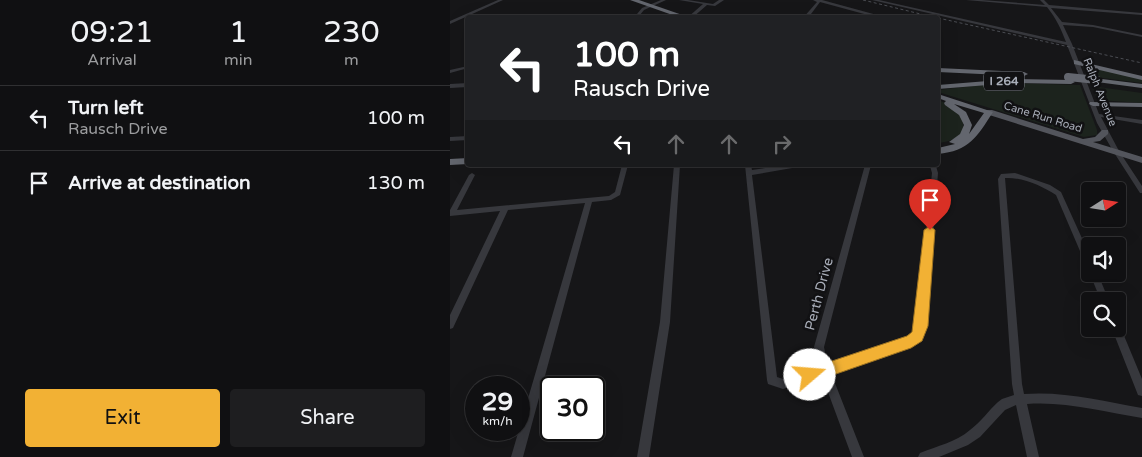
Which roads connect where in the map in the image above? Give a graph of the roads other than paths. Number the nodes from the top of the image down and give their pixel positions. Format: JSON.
{"nodes":[{"id":1,"x":501,"y":0,"type":"edge"},
{"id":2,"x":632,"y":0,"type":"edge"},
{"id":3,"x":664,"y":0,"type":"edge"},
{"id":4,"x":681,"y":0,"type":"edge"},
{"id":5,"x":702,"y":0,"type":"edge"},
{"id":6,"x":722,"y":0,"type":"edge"},
{"id":7,"x":818,"y":0,"type":"edge"},
{"id":8,"x":874,"y":0,"type":"edge"},
{"id":9,"x":968,"y":0,"type":"edge"},
{"id":10,"x":1042,"y":0,"type":"edge"},
{"id":11,"x":697,"y":3,"type":"junction"},
{"id":12,"x":706,"y":4,"type":"junction"},
{"id":13,"x":652,"y":6,"type":"junction"},
{"id":14,"x":1049,"y":8,"type":"junction"},
{"id":15,"x":1142,"y":14,"type":"edge"},
{"id":16,"x":468,"y":15,"type":"edge"},
{"id":17,"x":637,"y":15,"type":"edge"},
{"id":18,"x":679,"y":15,"type":"edge"},
{"id":19,"x":692,"y":15,"type":"edge"},
{"id":20,"x":807,"y":15,"type":"edge"},
{"id":21,"x":875,"y":15,"type":"edge"},
{"id":22,"x":465,"y":16,"type":"edge"},
{"id":23,"x":450,"y":23,"type":"edge"},
{"id":24,"x":1060,"y":23,"type":"junction"},
{"id":25,"x":1142,"y":36,"type":"edge"},
{"id":26,"x":1070,"y":44,"type":"junction"},
{"id":27,"x":1077,"y":62,"type":"junction"},
{"id":28,"x":465,"y":68,"type":"edge"},
{"id":29,"x":940,"y":70,"type":"edge"},
{"id":30,"x":450,"y":72,"type":"edge"},
{"id":31,"x":1040,"y":76,"type":"junction"},
{"id":32,"x":1142,"y":78,"type":"edge"},
{"id":33,"x":940,"y":80,"type":"edge"},
{"id":34,"x":1069,"y":80,"type":"junction"},
{"id":35,"x":1097,"y":82,"type":"junction"},
{"id":36,"x":465,"y":85,"type":"edge"},
{"id":37,"x":450,"y":86,"type":"edge"},
{"id":38,"x":1142,"y":86,"type":"edge"},
{"id":39,"x":940,"y":87,"type":"edge"},
{"id":40,"x":1142,"y":91,"type":"edge"},
{"id":41,"x":940,"y":98,"type":"edge"},
{"id":42,"x":940,"y":98,"type":"edge"},
{"id":43,"x":1093,"y":104,"type":"junction"},
{"id":44,"x":1142,"y":105,"type":"edge"},
{"id":45,"x":989,"y":112,"type":"junction"},
{"id":46,"x":1097,"y":115,"type":"junction"},
{"id":47,"x":1142,"y":122,"type":"edge"},
{"id":48,"x":1105,"y":132,"type":"junction"},
{"id":49,"x":465,"y":138,"type":"edge"},
{"id":50,"x":450,"y":139,"type":"edge"},
{"id":51,"x":1076,"y":139,"type":"junction"},
{"id":52,"x":940,"y":144,"type":"edge"},
{"id":53,"x":940,"y":151,"type":"edge"},
{"id":54,"x":1116,"y":151,"type":"junction"},
{"id":55,"x":465,"y":154,"type":"edge"},
{"id":56,"x":450,"y":155,"type":"edge"},
{"id":57,"x":1142,"y":160,"type":"edge"},
{"id":58,"x":465,"y":161,"type":"edge"},
{"id":59,"x":450,"y":162,"type":"edge"},
{"id":60,"x":624,"y":167,"type":"edge"},
{"id":61,"x":677,"y":167,"type":"edge"},
{"id":62,"x":774,"y":167,"type":"edge"},
{"id":63,"x":867,"y":167,"type":"edge"},
{"id":64,"x":933,"y":167,"type":"edge"},
{"id":65,"x":749,"y":169,"type":"edge"},
{"id":66,"x":472,"y":175,"type":"dead end"},
{"id":67,"x":1142,"y":191,"type":"edge"},
{"id":68,"x":589,"y":200,"type":"junction"},
{"id":69,"x":505,"y":208,"type":"junction"},
{"id":70,"x":451,"y":213,"type":"edge"},
{"id":71,"x":1081,"y":244,"type":"edge"},
{"id":72,"x":450,"y":325,"type":"edge"},
{"id":73,"x":1120,"y":337,"type":"edge"},
{"id":74,"x":825,"y":370,"type":"junction"},
{"id":75,"x":1142,"y":391,"type":"edge"},
{"id":76,"x":1020,"y":399,"type":"junction"},
{"id":77,"x":1142,"y":413,"type":"edge"},
{"id":78,"x":517,"y":457,"type":"edge"},
{"id":79,"x":643,"y":457,"type":"edge"},
{"id":80,"x":858,"y":457,"type":"edge"},
{"id":81,"x":924,"y":457,"type":"edge"},
{"id":82,"x":1033,"y":457,"type":"edge"}],
"edges":[{"from":1,"to":16,"type":"street"},
{"from":2,"to":13,"type":"highway"},
{"from":3,"to":13,"type":"street"},
{"from":4,"to":11,"type":"street"},
{"from":5,"to":11,"type":"street"},
{"from":6,"to":12,"type":"street"},
{"from":7,"to":20,"type":"street"},
{"from":7,"to":21,"type":"street"},
{"from":8,"to":26,"type":"street"},
{"from":9,"to":14,"type":"street"},
{"from":10,"to":14,"type":"street","name":"Ralph Avenue"},
{"from":11,"to":12,"type":"street"},
{"from":12,"to":19,"type":"street"},
{"from":13,"to":17,"type":"street"},
{"from":13,"to":18,"type":"highway"},
{"from":14,"to":15,"type":"street"},
{"from":14,"to":24,"type":"street","name":"Ralph Avenue"},
{"from":22,"to":23,"type":"street"},
{"from":24,"to":25,"type":"street"},
{"from":24,"to":26,"type":"street","name":"Ralph Avenue"},
{"from":26,"to":27,"type":"street","name":"Ralph Avenue"},
{"from":27,"to":32,"type":"highway"},
{"from":27,"to":43,"type":"street","name":"Ralph Avenue"},
{"from":28,"to":30,"type":"street"},
{"from":29,"to":31,"type":"highway"},
{"from":31,"to":33,"type":"highway","number":"I 264"},
{"from":31,"to":34,"type":"highway","number":"I 264"},
{"from":34,"to":35,"type":"highway","number":"I 264"},
{"from":34,"to":39,"type":"highway","number":"I 264"},
{"from":35,"to":38,"type":"highway","number":"I 264"},
{"from":35,"to":40,"type":"highway","number":"I 264"},
{"from":36,"to":37,"type":"street"},
{"from":41,"to":45,"type":"highway","name":"Cane Run Road"},
{"from":42,"to":52,"type":"highway"},
{"from":43,"to":44,"type":"highway"},
{"from":43,"to":46,"type":"street","name":"Ralph Avenue"},
{"from":45,"to":51,"type":"main road","name":"Cane Run Road"},
{"from":45,"to":53,"type":"highway"},
{"from":46,"to":47,"type":"street"},
{"from":46,"to":48,"type":"street","name":"Ralph Avenue"},
{"from":48,"to":51,"type":"main road"},
{"from":48,"to":54,"type":"street","name":"Ralph Avenue"},
{"from":49,"to":50,"type":"street"},
{"from":51,"to":54,"type":"main road","name":"Cane Run Road"},
{"from":54,"to":57,"type":"main road","name":"Cane Run Road"},
{"from":54,"to":67,"type":"street","name":"Ralph Avenue"},
{"from":55,"to":56,"type":"highway"},
{"from":58,"to":59,"type":"highway"},
{"from":60,"to":68,"type":"street"},
{"from":61,"to":79,"type":"street"},
{"from":62,"to":65,"type":"street"},
{"from":63,"to":74,"type":"street","name":"Perth Drive"},
{"from":64,"to":74,"type":"street"},
{"from":65,"to":74,"type":"street"},
{"from":66,"to":70,"type":"street"},
{"from":68,"to":69,"type":"street"},
{"from":68,"to":78,"type":"street"},
{"from":69,"to":70,"type":"street"},
{"from":69,"to":72,"type":"street"},
{"from":71,"to":76,"type":"street"},
{"from":73,"to":75,"type":"street"},
{"from":74,"to":80,"type":"street","name":"Perth Drive"},
{"from":76,"to":77,"type":"street"},
{"from":76,"to":81,"type":"street"},
{"from":76,"to":82,"type":"street"}]}
